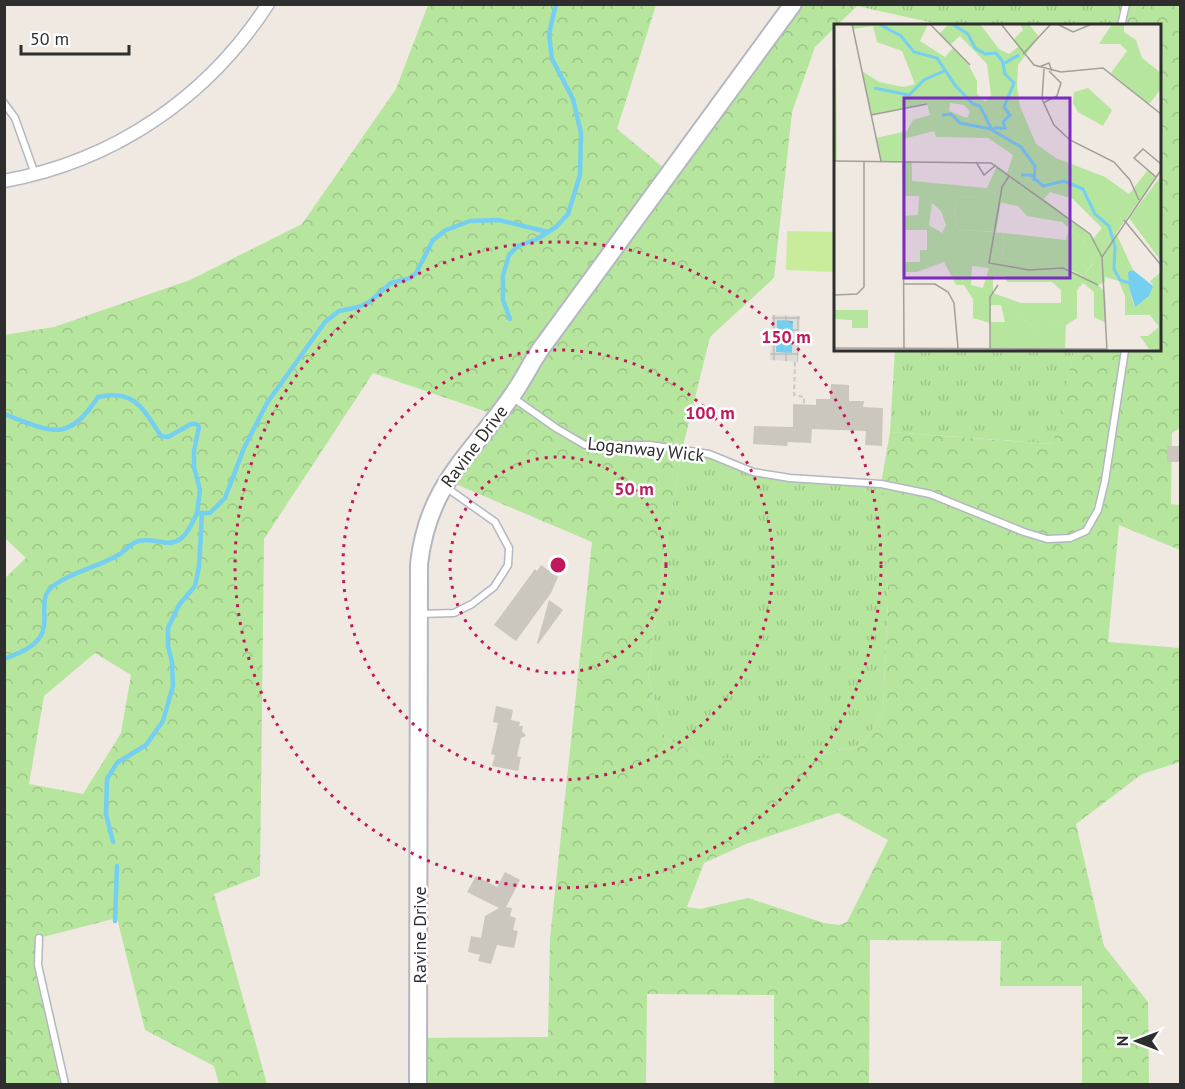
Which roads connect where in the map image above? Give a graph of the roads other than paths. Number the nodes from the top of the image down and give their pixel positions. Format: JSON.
{"nodes":[{"id":1,"x":268,"y":4,"type":"edge"},
{"id":2,"x":793,"y":4,"type":"edge"},
{"id":3,"x":1126,"y":4,"type":"edge"},
{"id":4,"x":1121,"y":24,"type":"edge"},
{"id":5,"x":4,"y":103,"type":"edge"},
{"id":6,"x":35,"y":174,"type":"junction"},
{"id":7,"x":4,"y":182,"type":"edge"},
{"id":8,"x":1125,"y":351,"type":"edge"},
{"id":9,"x":511,"y":397,"type":"junction"},
{"id":10,"x":444,"y":485,"type":"junction"},
{"id":11,"x":418,"y":614,"type":"junction"},
{"id":12,"x":39,"y":938,"type":"dead end"},
{"id":13,"x":65,"y":1084,"type":"edge"},
{"id":14,"x":418,"y":1084,"type":"edge"}],
"edges":[{"from":1,"to":6,"type":"street"},
{"from":2,"to":9,"type":"street","name":"Ravine Drive"},
{"from":3,"to":4,"type":"lane"},
{"from":5,"to":6,"type":"lane"},
{"from":6,"to":7,"type":"street"},
{"from":8,"to":9,"type":"lane","name":"Loganway Wick"},
{"from":9,"to":10,"type":"street","name":"Ravine Drive"},
{"from":10,"to":11,"type":"street","name":"Ravine Drive"},
{"from":10,"to":11,"type":"lane"},
{"from":11,"to":14,"type":"street","name":"Ravine Drive"},
{"from":12,"to":13,"type":"lane"}]}
